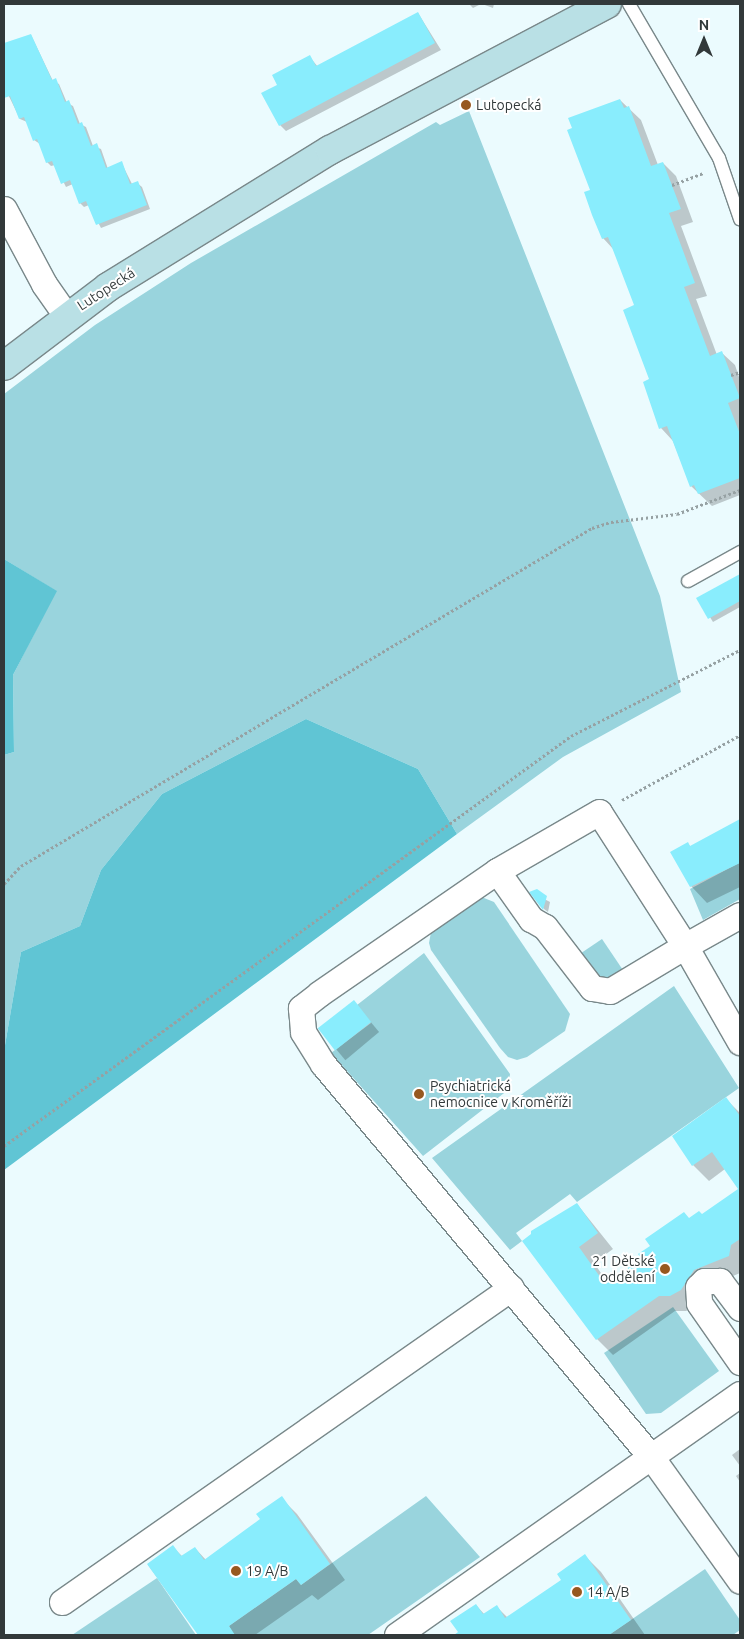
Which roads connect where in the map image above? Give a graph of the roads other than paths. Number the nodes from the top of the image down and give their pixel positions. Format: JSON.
{"nodes":[{"id":1,"x":607,"y":4,"type":"edge"},
{"id":2,"x":629,"y":4,"type":"edge"},
{"id":3,"x":4,"y":209,"type":"edge"},
{"id":4,"x":740,"y":219,"type":"edge"},
{"id":5,"x":66,"y":316,"type":"junction"},
{"id":6,"x":4,"y":366,"type":"edge"},
{"id":7,"x":740,"y":552,"type":"edge"},
{"id":8,"x":688,"y":581,"type":"dead end"},
{"id":9,"x":497,"y":871,"type":"junction"},
{"id":10,"x":740,"y":915,"type":"edge"},
{"id":11,"x":685,"y":946,"type":"junction"},
{"id":12,"x":740,"y":1042,"type":"edge"},
{"id":13,"x":511,"y":1288,"type":"junction"},
{"id":14,"x":740,"y":1308,"type":"edge"},
{"id":15,"x":740,"y":1362,"type":"edge"},
{"id":16,"x":740,"y":1394,"type":"edge"},
{"id":17,"x":652,"y":1458,"type":"junction"},
{"id":18,"x":740,"y":1582,"type":"edge"},
{"id":19,"x":62,"y":1602,"type":"dead end"},
{"id":20,"x":397,"y":1635,"type":"edge"}],
"edges":[{"from":1,"to":5,"type":"main road","name":"Lutopecká"},
{"from":2,"to":4,"type":"lane"},
{"from":3,"to":5,"type":"street"},
{"from":5,"to":6,"type":"main road","name":"Lutopecká"},
{"from":7,"to":8,"type":"lane"},
{"from":9,"to":11,"type":"street"},
{"from":9,"to":11,"type":"street"},
{"from":9,"to":13,"type":"street"},
{"from":10,"to":11,"type":"street"},
{"from":11,"to":12,"type":"street"},
{"from":13,"to":17,"type":"street"},
{"from":13,"to":19,"type":"street"},
{"from":14,"to":15,"type":"street"},
{"from":16,"to":17,"type":"street"},
{"from":17,"to":18,"type":"street"},
{"from":17,"to":20,"type":"street"}]}
